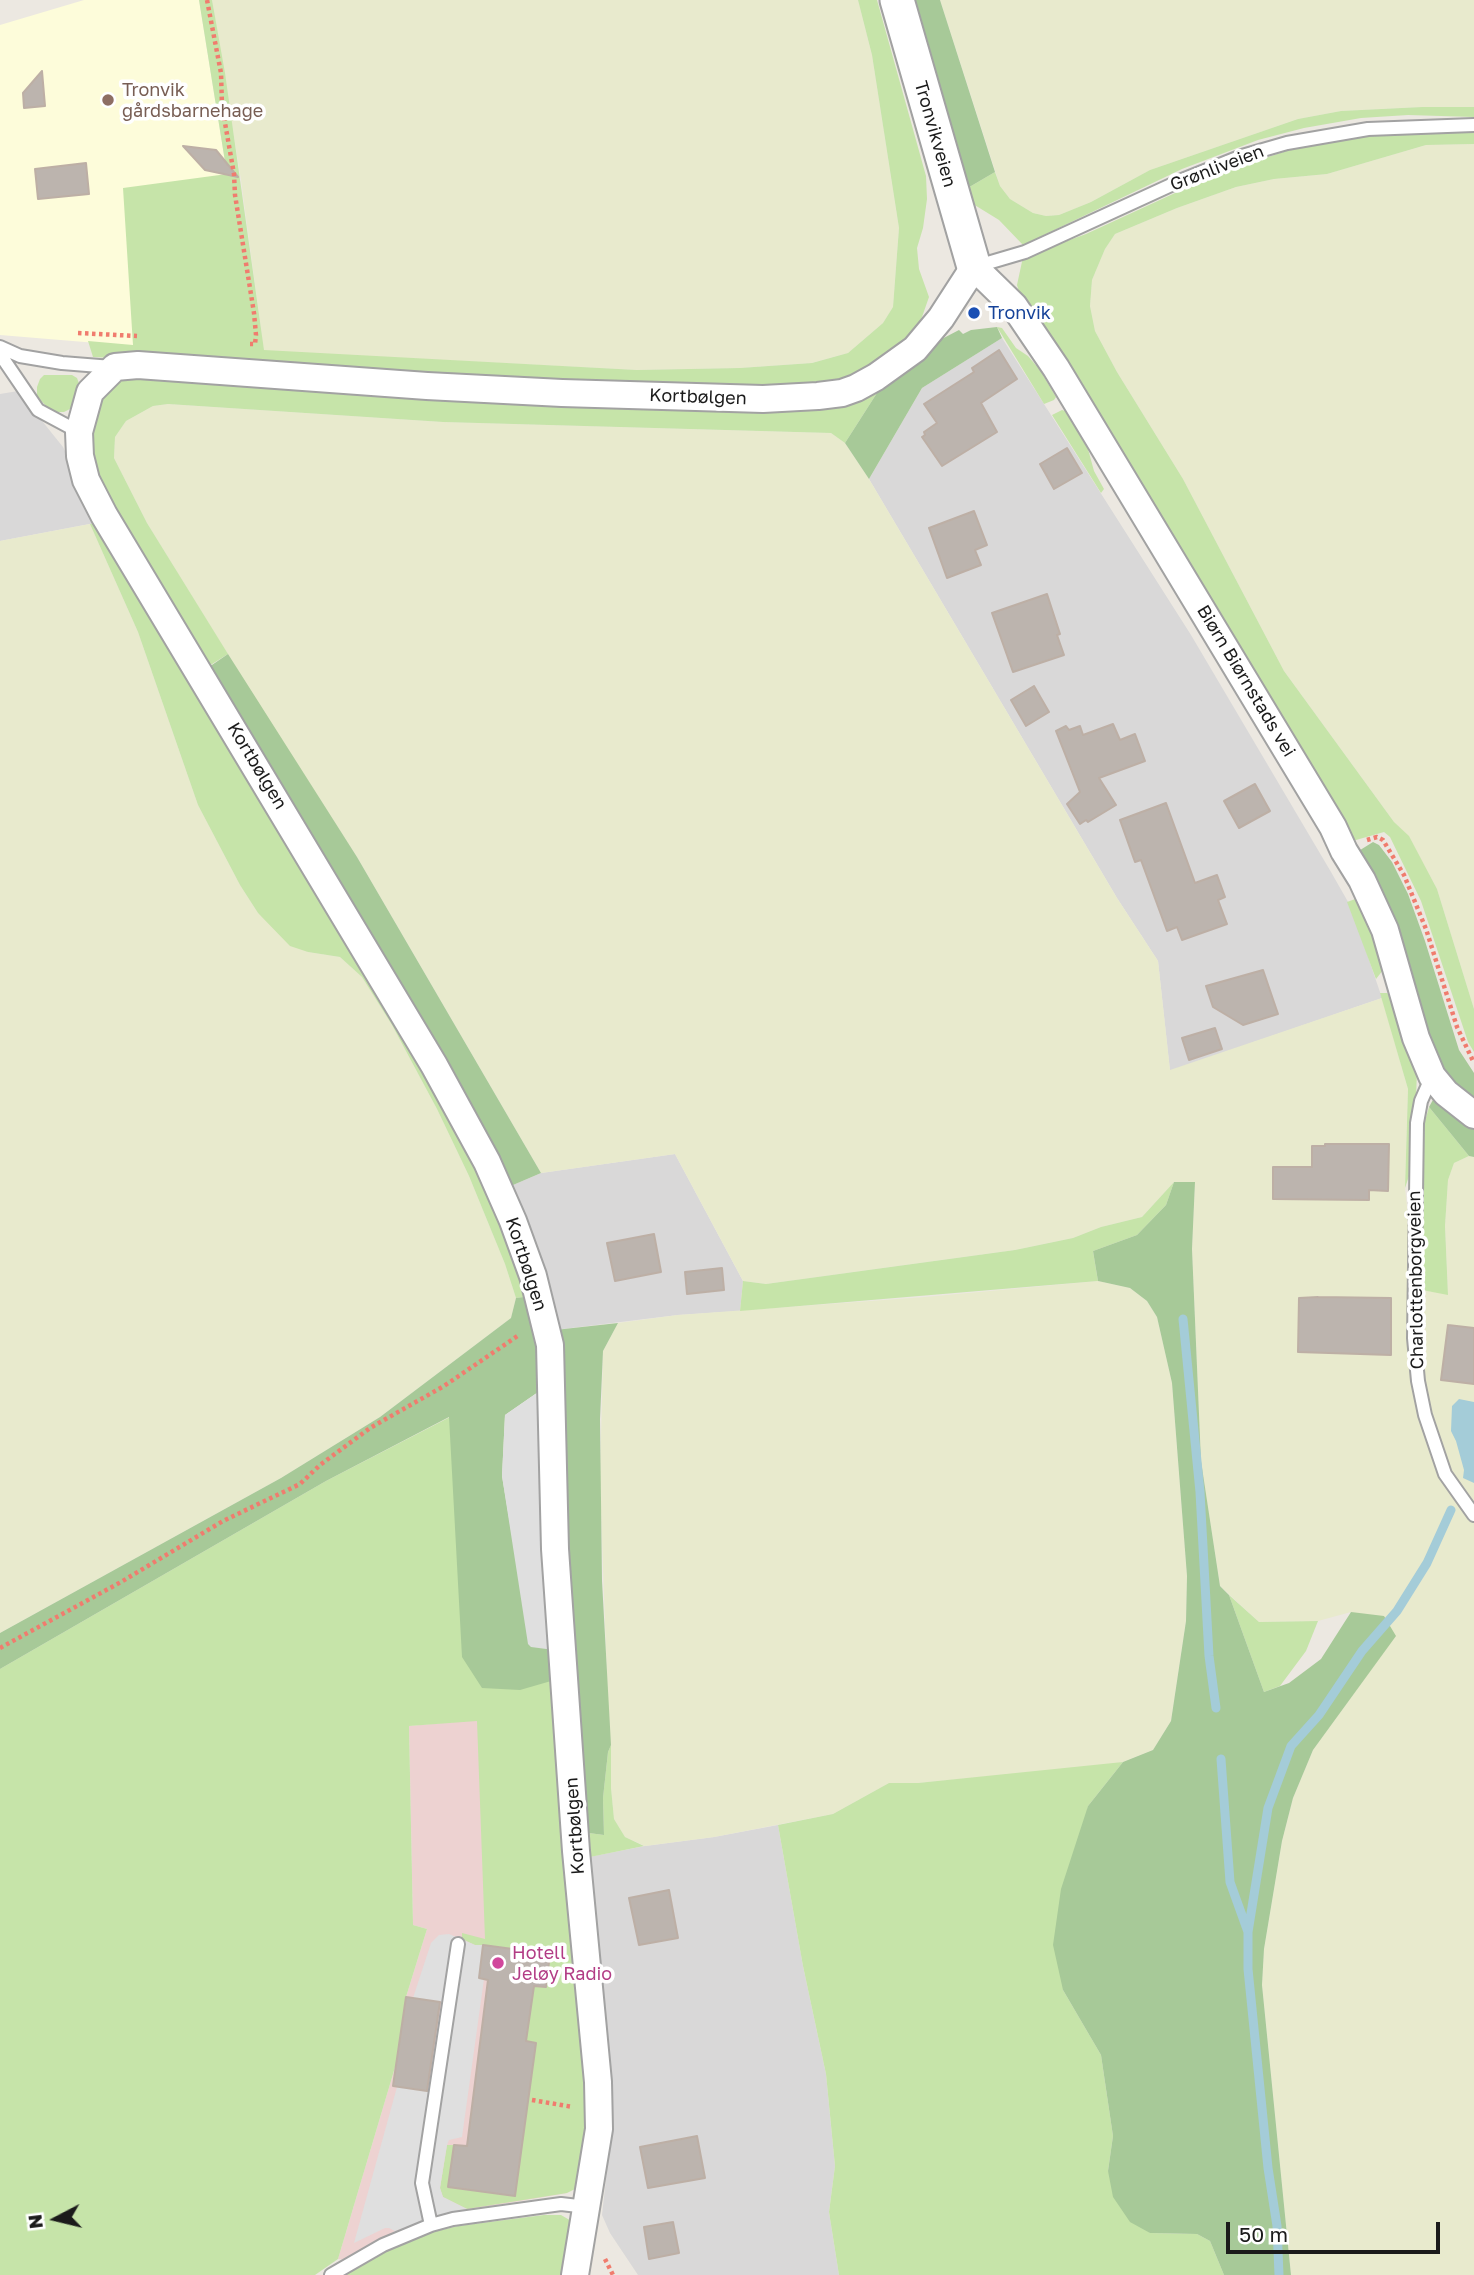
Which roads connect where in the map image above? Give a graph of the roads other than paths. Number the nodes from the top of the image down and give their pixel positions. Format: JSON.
{"nodes":[{"id":1,"x":897,"y":0,"type":"edge"},
{"id":2,"x":1474,"y":125,"type":"edge"},
{"id":3,"x":974,"y":267,"type":"junction"},
{"id":4,"x":0,"y":347,"type":"edge"},
{"id":5,"x":0,"y":354,"type":"edge"},
{"id":6,"x":116,"y":367,"type":"junction"},
{"id":7,"x":79,"y":432,"type":"junction"},
{"id":8,"x":1432,"y":1076,"type":"junction"},
{"id":9,"x":1474,"y":1115,"type":"edge"},
{"id":10,"x":1474,"y":1515,"type":"edge"},
{"id":11,"x":458,"y":1944,"type":"dead end"},
{"id":12,"x":587,"y":2207,"type":"junction"},
{"id":13,"x":431,"y":2225,"type":"junction"},
{"id":14,"x":331,"y":2275,"type":"edge"},
{"id":15,"x":575,"y":2275,"type":"edge"}],
"edges":[{"from":1,"to":3,"type":"street","name":"Tronvikveien"},
{"from":2,"to":3,"type":"lane","name":"Grønliveien"},
{"from":3,"to":6,"type":"street","name":"Kortbølgen"},
{"from":3,"to":8,"type":"street","name":"Biørn Biørnstads vei"},
{"from":4,"to":6,"type":"lane","name":"Kortbølgen"},
{"from":5,"to":7,"type":"lane"},
{"from":6,"to":7,"type":"street","name":"Kortbølgen"},
{"from":7,"to":12,"type":"street","name":"Kortbølgen"},
{"from":8,"to":9,"type":"street","name":"Biørn Biørnstads vei"},
{"from":8,"to":10,"type":"lane","name":"Charlottenborgveien"},
{"from":11,"to":13,"type":"lane"},
{"from":12,"to":13,"type":"lane"},
{"from":12,"to":15,"type":"street","name":"Kortbølgen"},
{"from":13,"to":14,"type":"lane"}]}
